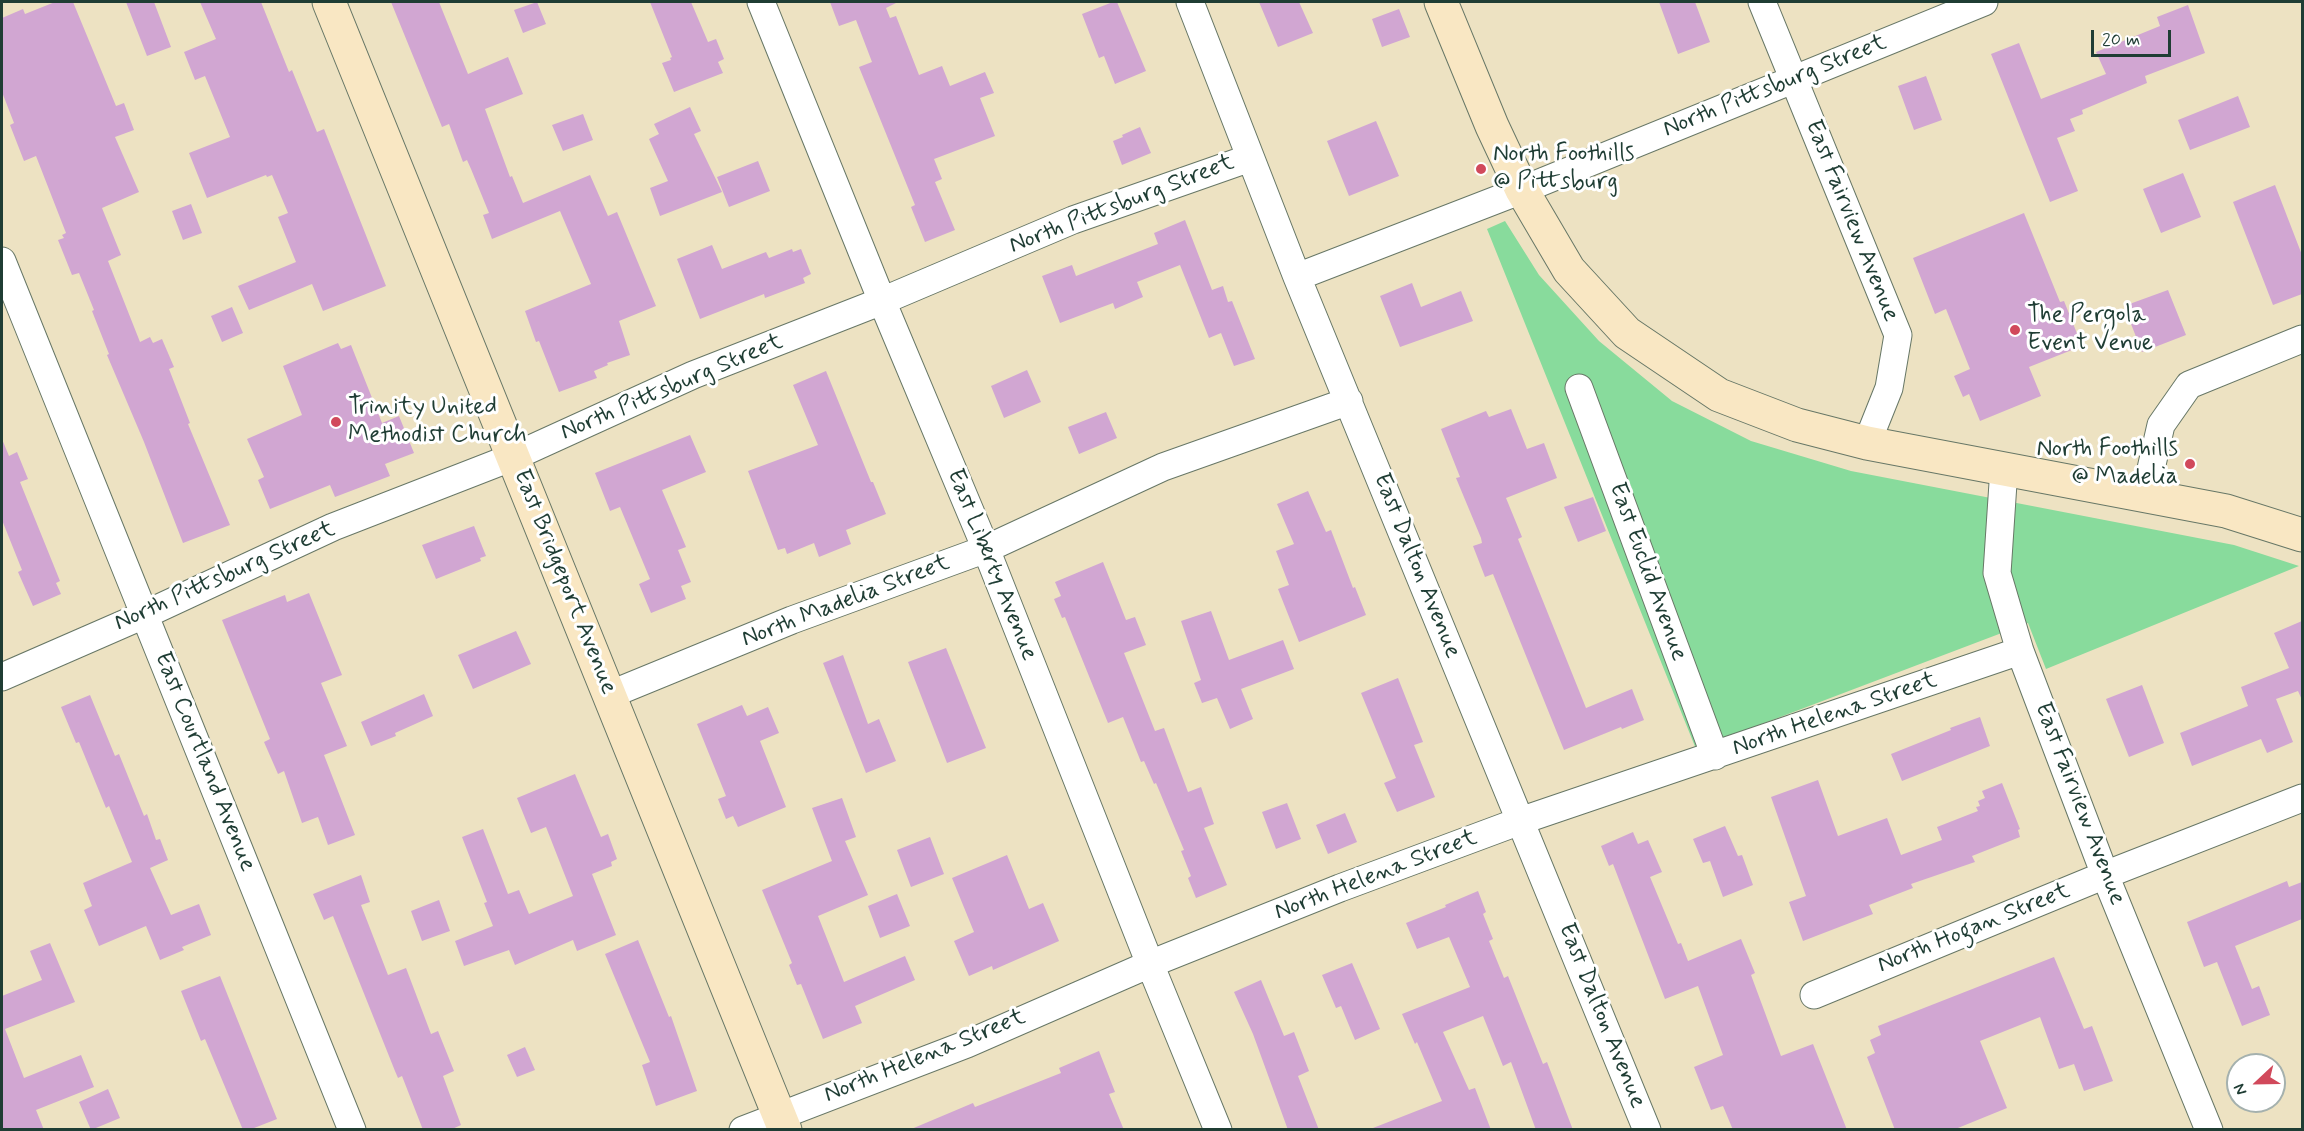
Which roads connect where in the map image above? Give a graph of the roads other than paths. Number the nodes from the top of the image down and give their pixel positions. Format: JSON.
{"nodes":[{"id":1,"x":329,"y":2,"type":"edge"},
{"id":2,"x":761,"y":2,"type":"edge"},
{"id":3,"x":1190,"y":2,"type":"edge"},
{"id":4,"x":1441,"y":2,"type":"edge"},
{"id":5,"x":1762,"y":2,"type":"edge"},
{"id":6,"x":1984,"y":2,"type":"edge"},
{"id":7,"x":1794,"y":79,"type":"junction"},
{"id":8,"x":1250,"y":158,"type":"junction"},
{"id":9,"x":1522,"y":190,"type":"junction"},
{"id":10,"x":2,"y":261,"type":"edge"},
{"id":11,"x":1297,"y":277,"type":"junction"},
{"id":12,"x":882,"y":301,"type":"junction"},
{"id":13,"x":2302,"y":339,"type":"edge"},
{"id":14,"x":1579,"y":388,"type":"dead end"},
{"id":15,"x":1349,"y":402,"type":"junction"},
{"id":16,"x":1867,"y":443,"type":"junction"},
{"id":17,"x":513,"y":457,"type":"junction"},
{"id":18,"x":2004,"y":468,"type":"junction"},
{"id":19,"x":2145,"y":495,"type":"junction"},
{"id":20,"x":2302,"y":535,"type":"edge"},
{"id":21,"x":986,"y":549,"type":"junction"},
{"id":22,"x":144,"y":615,"type":"junction"},
{"id":23,"x":2020,"y":651,"type":"junction"},
{"id":24,"x":2,"y":677,"type":"edge"},
{"id":25,"x":609,"y":695,"type":"junction"},
{"id":26,"x":1715,"y":756,"type":"junction"},
{"id":27,"x":2302,"y":798,"type":"edge"},
{"id":28,"x":1520,"y":821,"type":"junction"},
{"id":29,"x":2105,"y":875,"type":"junction"},
{"id":30,"x":1150,"y":963,"type":"junction"},
{"id":31,"x":1814,"y":995,"type":"dead end"},
{"id":32,"x":782,"y":1122,"type":"edge"},
{"id":33,"x":352,"y":1130,"type":"edge"},
{"id":34,"x":743,"y":1130,"type":"edge"},
{"id":35,"x":1218,"y":1130,"type":"edge"},
{"id":36,"x":1647,"y":1130,"type":"edge"},
{"id":37,"x":2209,"y":1130,"type":"edge"}],
"edges":[{"from":1,"to":17,"type":"street","name":"East Bridgeport Avenue"},
{"from":2,"to":12,"type":"street","name":"East Liberty Avenue"},
{"from":3,"to":8,"type":"street","name":"East Dalton Avenue"},
{"from":4,"to":9,"type":"street"},
{"from":5,"to":7,"type":"street","name":"East Fairview Avenue"},
{"from":6,"to":7,"type":"street","name":"North Pittsburg Street"},
{"from":7,"to":9,"type":"street","name":"North Pittsburg Street"},
{"from":7,"to":16,"type":"street","name":"East Fairview Avenue"},
{"from":8,"to":11,"type":"street","name":"East Dalton Avenue"},
{"from":8,"to":12,"type":"street","name":"North Pittsburg Street"},
{"from":9,"to":11,"type":"street","name":"North Pittsburg Street"},
{"from":9,"to":16,"type":"street"},
{"from":10,"to":22,"type":"street","name":"East Courtland Avenue"},
{"from":11,"to":15,"type":"street","name":"East Dalton Avenue"},
{"from":12,"to":17,"type":"street","name":"North Pittsburg Street"},
{"from":12,"to":21,"type":"street","name":"East Liberty Avenue"},
{"from":13,"to":19,"type":"street"},
{"from":14,"to":26,"type":"street","name":"East Euclid Avenue"},
{"from":15,"to":21,"type":"street","name":"North Madelia Street"},
{"from":15,"to":28,"type":"street","name":"East Dalton Avenue"},
{"from":16,"to":18,"type":"street"},
{"from":17,"to":22,"type":"street","name":"North Pittsburg Street"},
{"from":17,"to":25,"type":"street","name":"East Bridgeport Avenue"},
{"from":18,"to":19,"type":"street"},
{"from":18,"to":23,"type":"street","name":"East Fairview Avenue"},
{"from":19,"to":20,"type":"street"},
{"from":21,"to":25,"type":"street","name":"North Madelia Street"},
{"from":21,"to":30,"type":"street","name":"East Liberty Avenue"},
{"from":22,"to":24,"type":"street","name":"North Pittsburg Street"},
{"from":22,"to":33,"type":"street","name":"East Courtland Avenue"},
{"from":23,"to":26,"type":"street","name":"North Helena Street"},
{"from":23,"to":29,"type":"street","name":"East Fairview Avenue"},
{"from":25,"to":32,"type":"street","name":"East Bridgeport Avenue"},
{"from":26,"to":28,"type":"street","name":"North Helena Street"},
{"from":27,"to":29,"type":"street","name":"North Hogan Street"},
{"from":28,"to":30,"type":"street","name":"North Helena Street"},
{"from":28,"to":36,"type":"street","name":"East Dalton Avenue"},
{"from":29,"to":31,"type":"street","name":"North Hogan Street"},
{"from":29,"to":37,"type":"street","name":"East Fairview Avenue"},
{"from":30,"to":32,"type":"street","name":"North Helena Street"},
{"from":30,"to":35,"type":"street","name":"East Liberty Avenue"},
{"from":32,"to":34,"type":"street","name":"North Helena Street"}]}
